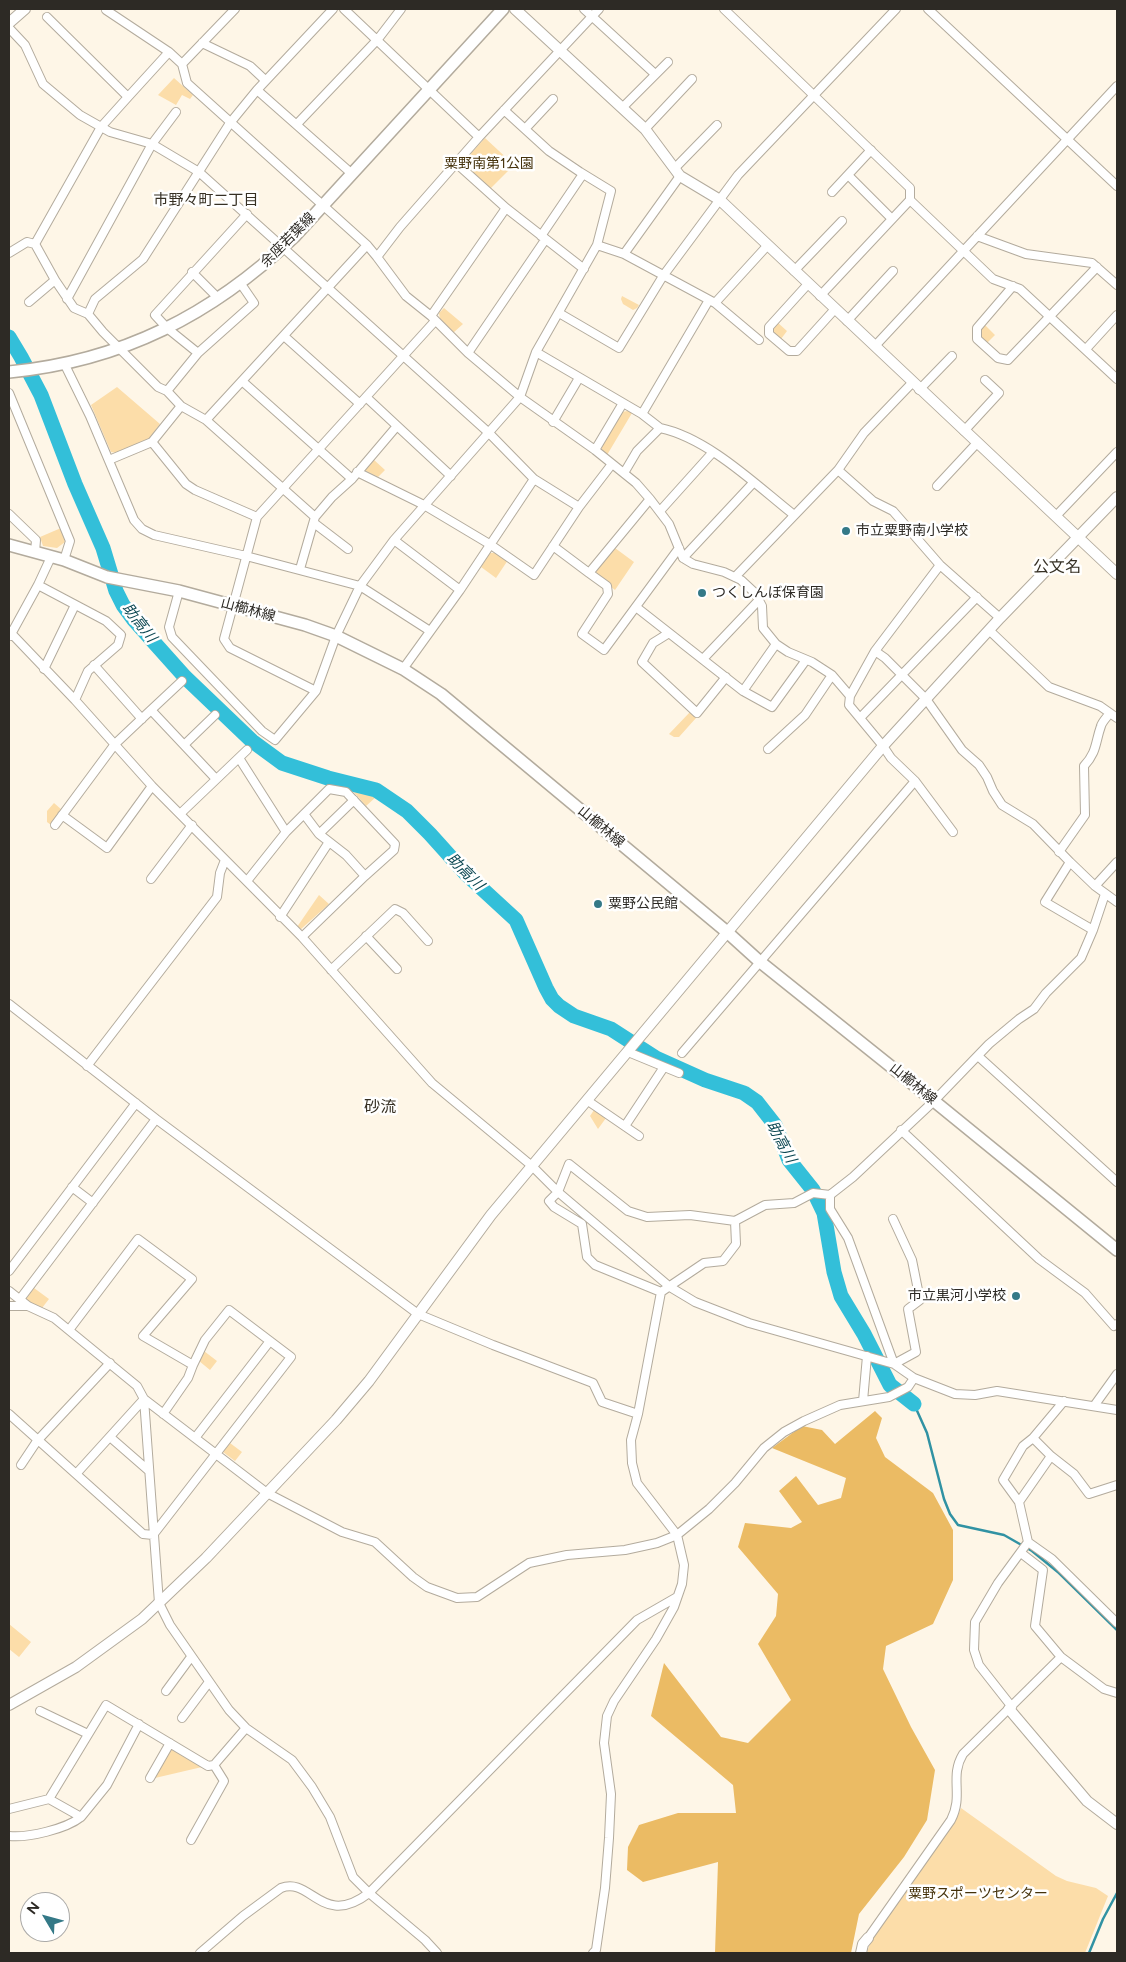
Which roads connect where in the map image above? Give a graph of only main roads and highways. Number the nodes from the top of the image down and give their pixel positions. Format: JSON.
{"nodes":[{"id":1,"x":503,"y":9,"type":"edge"},
{"id":2,"x":9,"y":372,"type":"edge"},
{"id":3,"x":9,"y":545,"type":"edge"},
{"id":4,"x":1117,"y":1250,"type":"edge"}],
"edges":[{"from":1,"to":2,"type":"main road","name":"余座若葉線"},
{"from":3,"to":4,"type":"main road","name":"山櫛林線"}]}
